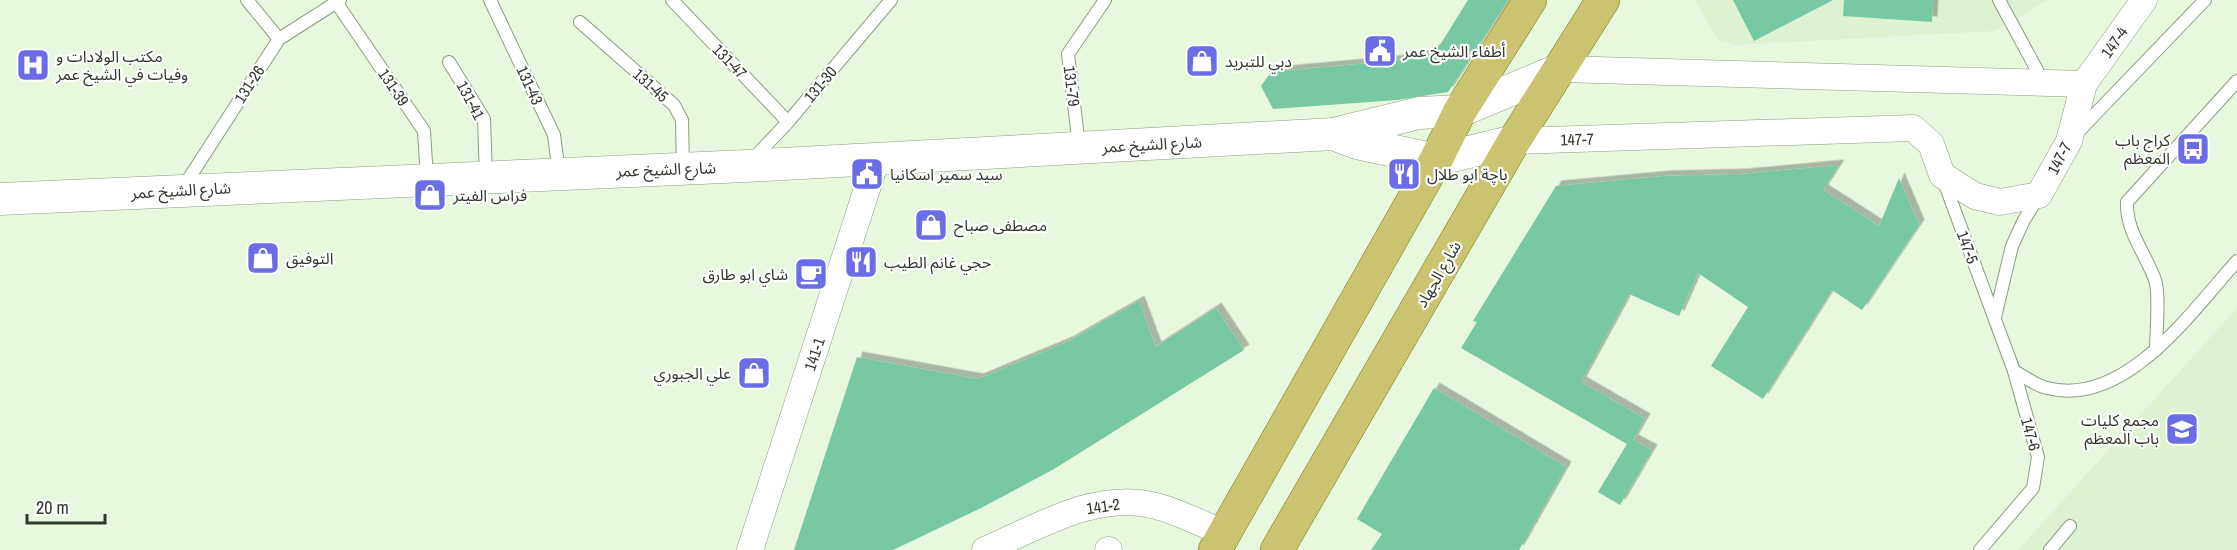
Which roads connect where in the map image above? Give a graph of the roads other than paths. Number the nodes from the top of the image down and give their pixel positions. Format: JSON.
{"nodes":[{"id":1,"x":248,"y":0,"type":"edge"},
{"id":2,"x":490,"y":0,"type":"edge"},
{"id":3,"x":672,"y":0,"type":"edge"},
{"id":4,"x":891,"y":0,"type":"edge"},
{"id":5,"x":1105,"y":0,"type":"edge"},
{"id":6,"x":1530,"y":0,"type":"edge"},
{"id":7,"x":1603,"y":0,"type":"edge"},
{"id":8,"x":1999,"y":0,"type":"edge"},
{"id":9,"x":2144,"y":0,"type":"edge"},
{"id":10,"x":2205,"y":0,"type":"edge"},
{"id":11,"x":338,"y":1,"type":"edge"},
{"id":12,"x":580,"y":22,"type":"dead end"},
{"id":13,"x":279,"y":39,"type":"junction"},
{"id":14,"x":449,"y":62,"type":"dead end"},
{"id":15,"x":1561,"y":69,"type":"junction"},
{"id":16,"x":2237,"y":81,"type":"edge"},
{"id":17,"x":2044,"y":83,"type":"junction"},
{"id":18,"x":2084,"y":84,"type":"junction"},
{"id":19,"x":1460,"y":111,"type":"junction"},
{"id":20,"x":788,"y":122,"type":"junction"},
{"id":21,"x":1333,"y":134,"type":"junction"},
{"id":22,"x":1514,"y":141,"type":"junction"},
{"id":23,"x":2069,"y":141,"type":"junction"},
{"id":24,"x":1079,"y":147,"type":"junction"},
{"id":25,"x":877,"y":158,"type":"junction"},
{"id":26,"x":1436,"y":160,"type":"junction"},
{"id":27,"x":746,"y":166,"type":"junction"},
{"id":28,"x":684,"y":168,"type":"junction"},
{"id":29,"x":559,"y":174,"type":"junction"},
{"id":30,"x":1942,"y":176,"type":"junction"},
{"id":31,"x":486,"y":177,"type":"junction"},
{"id":32,"x":427,"y":179,"type":"junction"},
{"id":33,"x":181,"y":190,"type":"junction"},
{"id":34,"x":2039,"y":195,"type":"junction"},
{"id":35,"x":0,"y":199,"type":"edge"},
{"id":36,"x":2237,"y":261,"type":"edge"},
{"id":37,"x":1995,"y":318,"type":"junction"},
{"id":38,"x":2156,"y":350,"type":"junction"},
{"id":39,"x":2014,"y":371,"type":"junction"},
{"id":40,"x":2070,"y":526,"type":"dead end"},
{"id":41,"x":1220,"y":542,"type":"edge"},
{"id":42,"x":750,"y":550,"type":"edge"},
{"id":43,"x":985,"y":550,"type":"edge"},
{"id":44,"x":1277,"y":550,"type":"edge"},
{"id":45,"x":1980,"y":550,"type":"edge"},
{"id":46,"x":2050,"y":550,"type":"edge"}],
"edges":[{"from":1,"to":13,"type":"lane"},
{"from":2,"to":29,"type":"lane","name":"131-43"},
{"from":3,"to":20,"type":"lane","name":"131-47"},
{"from":4,"to":20,"type":"lane","name":"131-30"},
{"from":5,"to":24,"type":"lane","name":"131-79"},
{"from":6,"to":19,"type":"main road"},
{"from":7,"to":15,"type":"main road","name":"شارع الجهاد"},
{"from":8,"to":17,"type":"lane"},
{"from":9,"to":18,"type":"street","name":"147-4"},
{"from":10,"to":23,"type":"lane"},
{"from":11,"to":13,"type":"lane","name":"131-26"},
{"from":11,"to":32,"type":"lane","name":"131-39"},
{"from":12,"to":28,"type":"lane","name":"131-45"},
{"from":13,"to":33,"type":"lane","name":"131-26"},
{"from":14,"to":31,"type":"lane","name":"131-41"},
{"from":15,"to":17,"type":"street"},
{"from":15,"to":19,"type":"street","name":"شارع الشيخ عمر"},
{"from":15,"to":22,"type":"main road","name":"شارع الجهاد"},
{"from":16,"to":38,"type":"lane"},
{"from":17,"to":18,"type":"street"},
{"from":18,"to":23,"type":"street","name":"147-7"},
{"from":19,"to":21,"type":"street","name":"شارع الشيخ عمر"},
{"from":19,"to":26,"type":"main road"},
{"from":20,"to":27,"type":"lane","name":"131-30"},
{"from":21,"to":24,"type":"street","name":"شارع الشيخ عمر"},
{"from":21,"to":26,"type":"street","name":"شارع الشيخ عمر"},
{"from":22,"to":26,"type":"street","name":"شارع الشيخ عمر"},
{"from":22,"to":30,"type":"street","name":"147-7"},
{"from":22,"to":44,"type":"main road","name":"شارع الجهاد"},
{"from":23,"to":34,"type":"street","name":"147-7"},
{"from":24,"to":25,"type":"street","name":"شارع الشيخ عمر"},
{"from":25,"to":27,"type":"street","name":"شارع الشيخ عمر"},
{"from":25,"to":42,"type":"street","name":"141-1"},
{"from":26,"to":41,"type":"main road"},
{"from":27,"to":28,"type":"street","name":"شارع الشيخ عمر"},
{"from":28,"to":29,"type":"street","name":"شارع الشيخ عمر"},
{"from":29,"to":31,"type":"street","name":"شارع الشيخ عمر"},
{"from":30,"to":34,"type":"street"},
{"from":30,"to":37,"type":"lane","name":"147-5"},
{"from":31,"to":32,"type":"street","name":"شارع الشيخ عمر"},
{"from":32,"to":33,"type":"street","name":"شارع الشيخ عمر"},
{"from":33,"to":35,"type":"street","name":"شارع الشيخ عمر"},
{"from":34,"to":37,"type":"lane","name":"147-5"},
{"from":36,"to":38,"type":"lane"},
{"from":37,"to":39,"type":"lane","name":"147-5"},
{"from":38,"to":39,"type":"lane"},
{"from":39,"to":45,"type":"lane","name":"147-6"},
{"from":40,"to":46,"type":"lane"},
{"from":41,"to":43,"type":"street","name":"141-2"}]}
